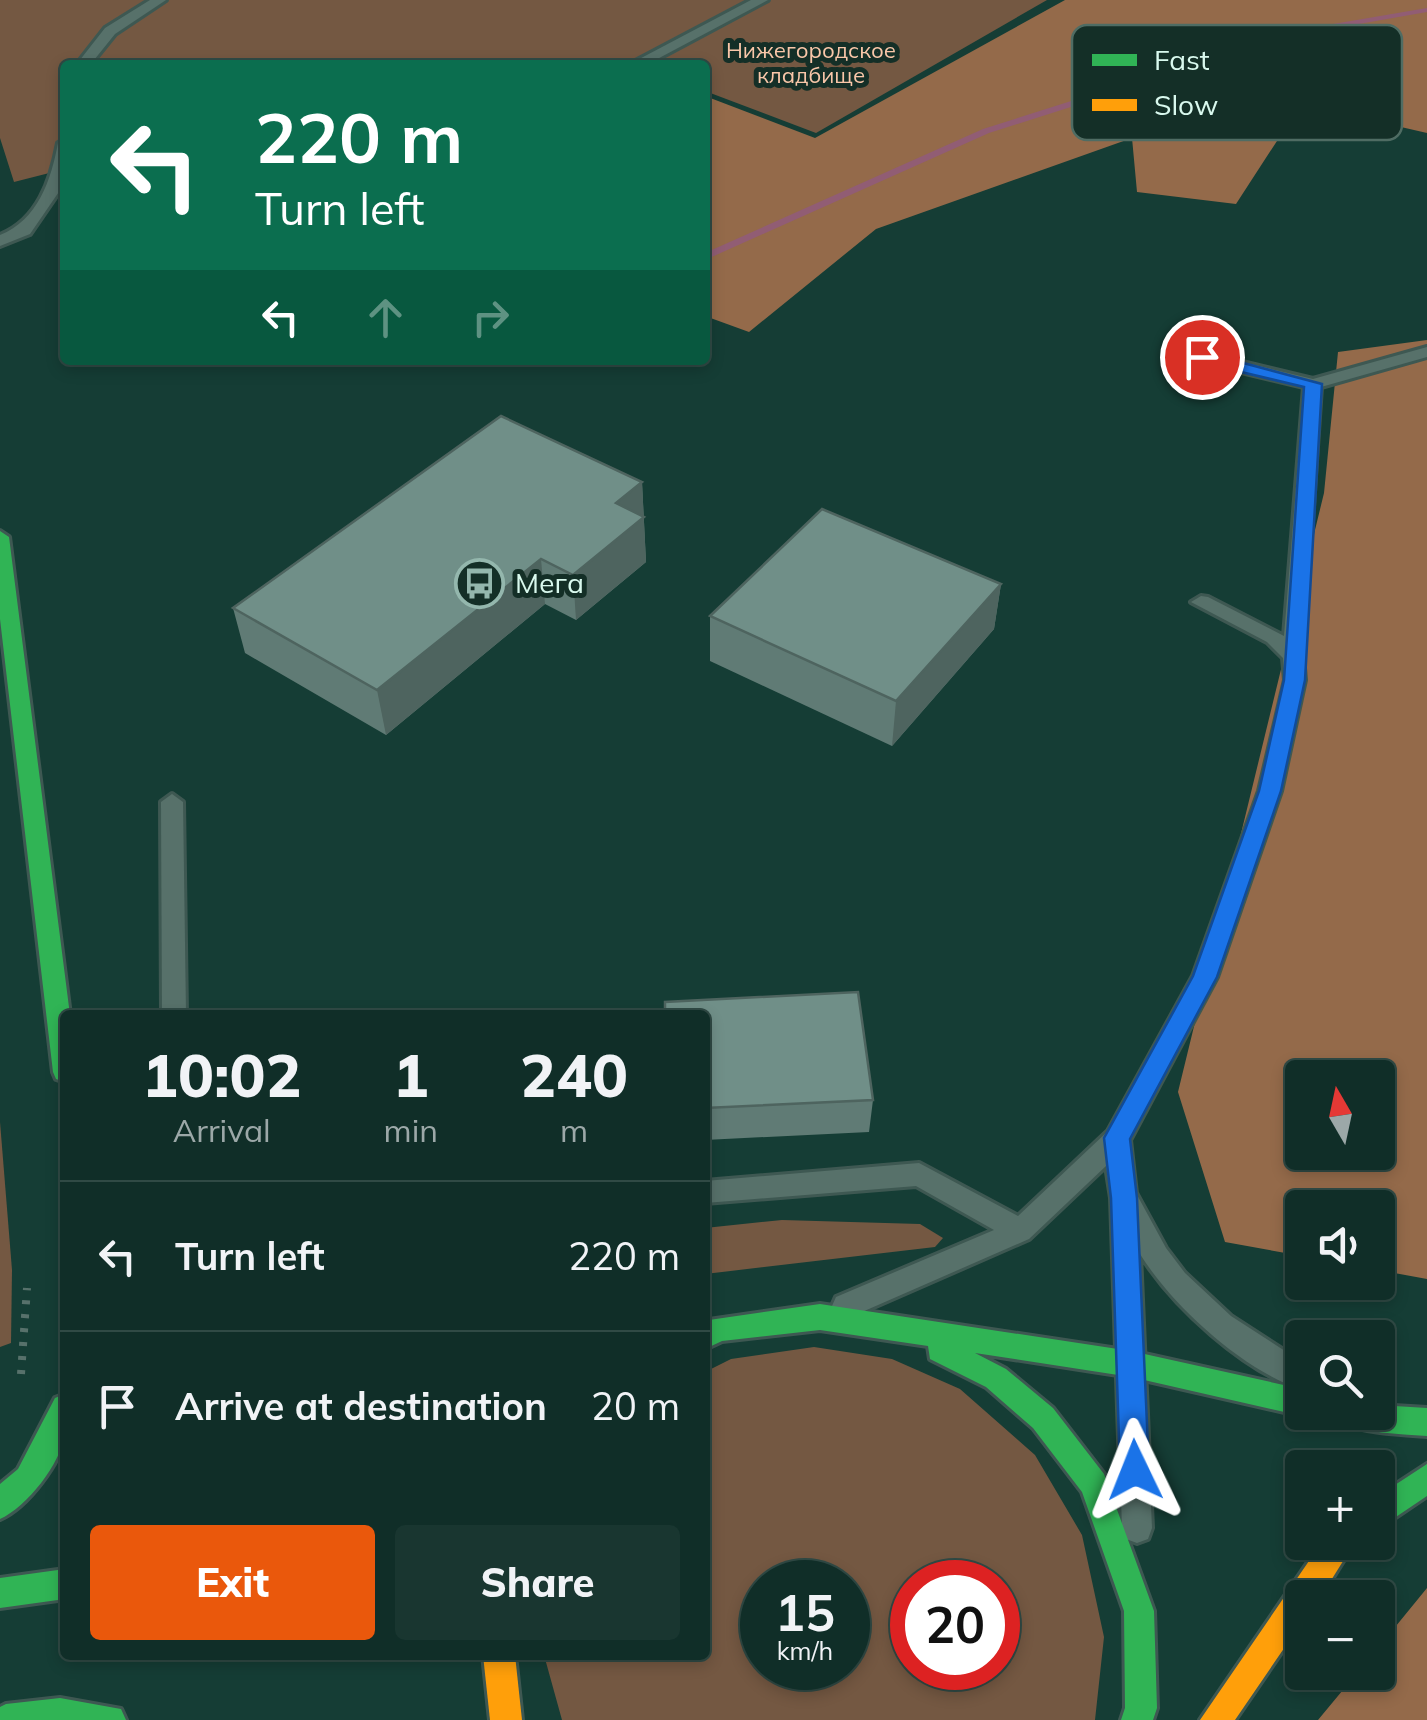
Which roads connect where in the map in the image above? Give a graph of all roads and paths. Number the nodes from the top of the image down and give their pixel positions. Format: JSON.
{"nodes":[{"id":1,"x":159,"y":0,"type":"edge"},
{"id":2,"x":760,"y":0,"type":"edge"},
{"id":3,"x":86,"y":60,"type":"edge"},
{"id":4,"x":645,"y":60,"type":"edge"},
{"id":5,"x":60,"y":171,"type":"edge"},
{"id":6,"x":0,"y":241,"type":"edge"},
{"id":7,"x":1427,"y":352,"type":"edge"},
{"id":8,"x":1202,"y":357,"type":"dead end"},
{"id":9,"x":1313,"y":384,"type":"junction"},
{"id":10,"x":0,"y":537,"type":"edge"},
{"id":11,"x":1201,"y":602,"type":"dead end"},
{"id":12,"x":1293,"y":656,"type":"junction"},
{"id":13,"x":172,"y":802,"type":"dead end"},
{"id":14,"x":174,"y":1010,"type":"edge"},
{"id":15,"x":60,"y":1031,"type":"edge"},
{"id":16,"x":1117,"y":1138,"type":"junction"},
{"id":17,"x":710,"y":1192,"type":"edge"},
{"id":18,"x":1124,"y":1198,"type":"junction"},
{"id":19,"x":1020,"y":1231,"type":"junction"},
{"id":20,"x":820,"y":1317,"type":"junction"},
{"id":21,"x":900,"y":1331,"type":"junction"},
{"id":22,"x":710,"y":1334,"type":"edge"},
{"id":23,"x":1131,"y":1364,"type":"junction"},
{"id":24,"x":1285,"y":1369,"type":"edge"},
{"id":25,"x":1285,"y":1398,"type":"edge"},
{"id":26,"x":60,"y":1418,"type":"edge"},
{"id":27,"x":1395,"y":1418,"type":"edge"},
{"id":28,"x":1427,"y":1422,"type":"edge"},
{"id":29,"x":1427,"y":1478,"type":"edge"},
{"id":30,"x":1395,"y":1502,"type":"edge"},
{"id":31,"x":0,"y":1504,"type":"edge"},
{"id":32,"x":1327,"y":1560,"type":"edge"},
{"id":33,"x":60,"y":1585,"type":"edge"},
{"id":34,"x":0,"y":1593,"type":"edge"},
{"id":35,"x":1140,"y":1612,"type":"junction"},
{"id":36,"x":500,"y":1660,"type":"edge"},
{"id":37,"x":6,"y":1720,"type":"edge"},
{"id":38,"x":110,"y":1720,"type":"edge"},
{"id":39,"x":506,"y":1720,"type":"edge"},
{"id":40,"x":1136,"y":1720,"type":"edge"},
{"id":41,"x":1216,"y":1720,"type":"edge"}],
"edges":[{"from":1,"to":3,"type":"lane"},
{"from":2,"to":4,"type":"lane"},
{"from":5,"to":6,"type":"lane"},
{"from":7,"to":9,"type":"lane"},
{"from":8,"to":9,"type":"lane"},
{"from":9,"to":12,"type":"lane"},
{"from":10,"to":15,"type":"main road"},
{"from":11,"to":12,"type":"lane"},
{"from":12,"to":16,"type":"lane"},
{"from":13,"to":14,"type":"lane"},
{"from":16,"to":18,"type":"lane"},
{"from":16,"to":19,"type":"lane"},
{"from":17,"to":19,"type":"lane"},
{"from":18,"to":23,"type":"lane"},
{"from":18,"to":24,"type":"lane"},
{"from":19,"to":20,"type":"lane"},
{"from":20,"to":21,"type":"main road"},
{"from":20,"to":22,"type":"main road"},
{"from":21,"to":23,"type":"main road"},
{"from":21,"to":35,"type":"main road"},
{"from":23,"to":25,"type":"main road"},
{"from":23,"to":35,"type":"lane"},
{"from":26,"to":31,"type":"main road"},
{"from":27,"to":28,"type":"main road"},
{"from":29,"to":30,"type":"main road"},
{"from":32,"to":41,"type":"main road"},
{"from":33,"to":34,"type":"main road"},
{"from":35,"to":40,"type":"main road"},
{"from":36,"to":39,"type":"main road"},
{"from":37,"to":38,"type":"main road"}]}
